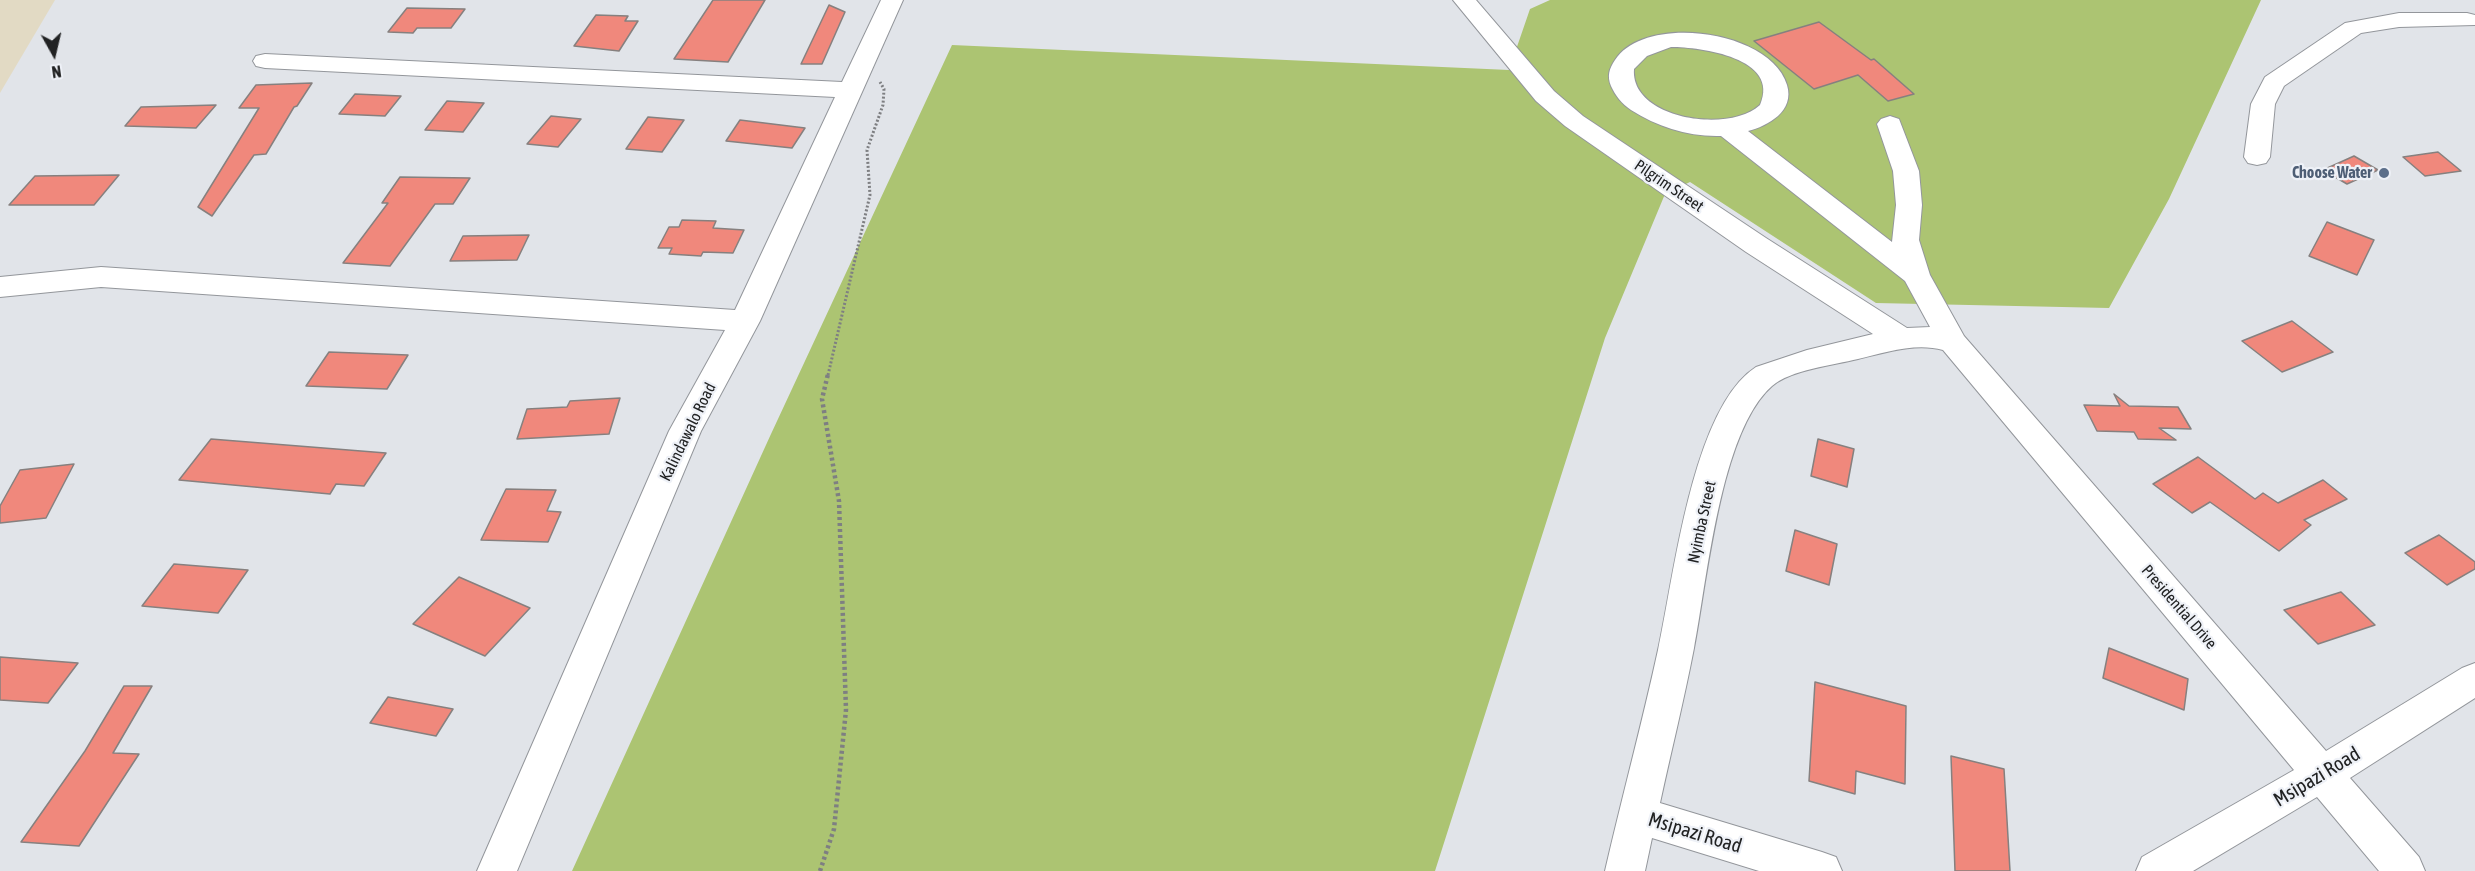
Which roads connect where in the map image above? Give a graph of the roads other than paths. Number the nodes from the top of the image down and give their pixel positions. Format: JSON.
{"nodes":[{"id":1,"x":892,"y":0,"type":"edge"},
{"id":2,"x":1464,"y":0,"type":"edge"},
{"id":3,"x":2450,"y":0,"type":"edge"},
{"id":4,"x":2471,"y":26,"type":"edge"},
{"id":5,"x":265,"y":61,"type":"dead end"},
{"id":6,"x":850,"y":90,"type":"junction"},
{"id":7,"x":1890,"y":124,"type":"dead end"},
{"id":8,"x":1727,"y":128,"type":"junction"},
{"id":9,"x":2257,"y":157,"type":"dead end"},
{"id":10,"x":1916,"y":274,"type":"junction"},
{"id":11,"x":0,"y":287,"type":"edge"},
{"id":12,"x":745,"y":321,"type":"junction"},
{"id":13,"x":1902,"y":339,"type":"junction"},
{"id":14,"x":1953,"y":342,"type":"junction"},
{"id":15,"x":2475,"y":678,"type":"edge"},
{"id":16,"x":2324,"y":773,"type":"junction"},
{"id":17,"x":1637,"y":815,"type":"junction"},
{"id":18,"x":497,"y":871,"type":"edge"},
{"id":19,"x":1625,"y":871,"type":"edge"},
{"id":20,"x":1822,"y":871,"type":"edge"},
{"id":21,"x":2156,"y":871,"type":"edge"},
{"id":22,"x":2406,"y":871,"type":"edge"}],
"edges":[{"from":1,"to":6,"type":"street","name":"Kalindawalo Road"},
{"from":2,"to":13,"type":"street","name":"Pilgrim Street"},
{"from":3,"to":4,"type":"street"},
{"from":4,"to":9,"type":"street"},
{"from":5,"to":6,"type":"street"},
{"from":6,"to":12,"type":"street","name":"Kalindawalo Road"},
{"from":7,"to":10,"type":"street"},
{"from":8,"to":8,"type":"street"},
{"from":8,"to":10,"type":"street"},
{"from":10,"to":14,"type":"street","name":"Presidential Drive"},
{"from":11,"to":12,"type":"street"},
{"from":12,"to":18,"type":"street","name":"Kalindawalo Road"},
{"from":13,"to":14,"type":"street","name":"Nyimba Street"},
{"from":13,"to":17,"type":"street","name":"Nyimba Street"},
{"from":14,"to":16,"type":"street","name":"Presidential Drive"},
{"from":15,"to":16,"type":"street","name":"Msipazi Road"},
{"from":16,"to":21,"type":"street","name":"Msipazi Road"},
{"from":16,"to":22,"type":"street","name":"Presidential Drive"},
{"from":17,"to":19,"type":"street","name":"Nyimba Street"},
{"from":17,"to":20,"type":"street","name":"Msipazi Road"}]}
